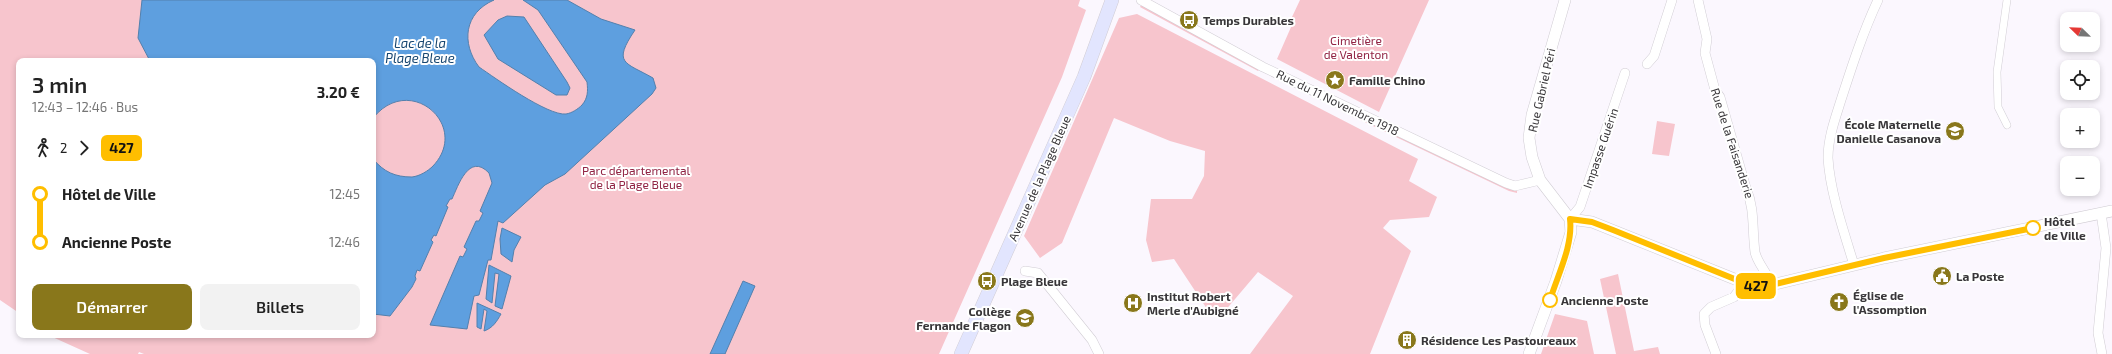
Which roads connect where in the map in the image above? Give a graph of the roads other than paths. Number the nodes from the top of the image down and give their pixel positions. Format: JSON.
{"nodes":[{"id":1,"x":1112,"y":0,"type":"edge"},
{"id":2,"x":1141,"y":0,"type":"edge"},
{"id":3,"x":1565,"y":0,"type":"edge"},
{"id":4,"x":1672,"y":0,"type":"edge"},
{"id":5,"x":1698,"y":0,"type":"edge"},
{"id":6,"x":1878,"y":0,"type":"edge"},
{"id":7,"x":2007,"y":0,"type":"edge"},
{"id":8,"x":1648,"y":64,"type":"dead end"},
{"id":9,"x":1625,"y":73,"type":"dead end"},
{"id":10,"x":2007,"y":125,"type":"dead end"},
{"id":11,"x":1540,"y":180,"type":"junction"},
{"id":12,"x":2107,"y":212,"type":"edge"},
{"id":13,"x":1570,"y":219,"type":"junction"},
{"id":14,"x":1854,"y":265,"type":"junction"},
{"id":15,"x":1025,"y":271,"type":"dead end"},
{"id":16,"x":1745,"y":282,"type":"junction"},
{"id":17,"x":1771,"y":285,"type":"junction"},
{"id":18,"x":961,"y":354,"type":"edge"},
{"id":19,"x":1099,"y":354,"type":"edge"},
{"id":20,"x":1529,"y":354,"type":"edge"},
{"id":21,"x":1716,"y":354,"type":"edge"},
{"id":22,"x":2102,"y":354,"type":"edge"}],
"edges":[{"from":1,"to":18,"type":"main road","name":"Avenue de la Plage Bleue"},
{"from":2,"to":11,"type":"street","name":"Rue du 11 Novembre 1918"},
{"from":3,"to":11,"type":"street","name":"Rue Gabriel Péri"},
{"from":4,"to":8,"type":"street"},
{"from":5,"to":17,"type":"street","name":"Rue de la Faisanderie"},
{"from":6,"to":14,"type":"street"},
{"from":7,"to":10,"type":"street"},
{"from":9,"to":13,"type":"street","name":"Impasse Guérin"},
{"from":11,"to":13,"type":"street","name":"Rue Gabriel Péri"},
{"from":12,"to":14,"type":"street"},
{"from":12,"to":22,"type":"street"},
{"from":13,"to":16,"type":"street"},
{"from":13,"to":20,"type":"street"},
{"from":14,"to":17,"type":"street"},
{"from":15,"to":19,"type":"street"},
{"from":16,"to":17,"type":"street"},
{"from":16,"to":21,"type":"street"}]}
